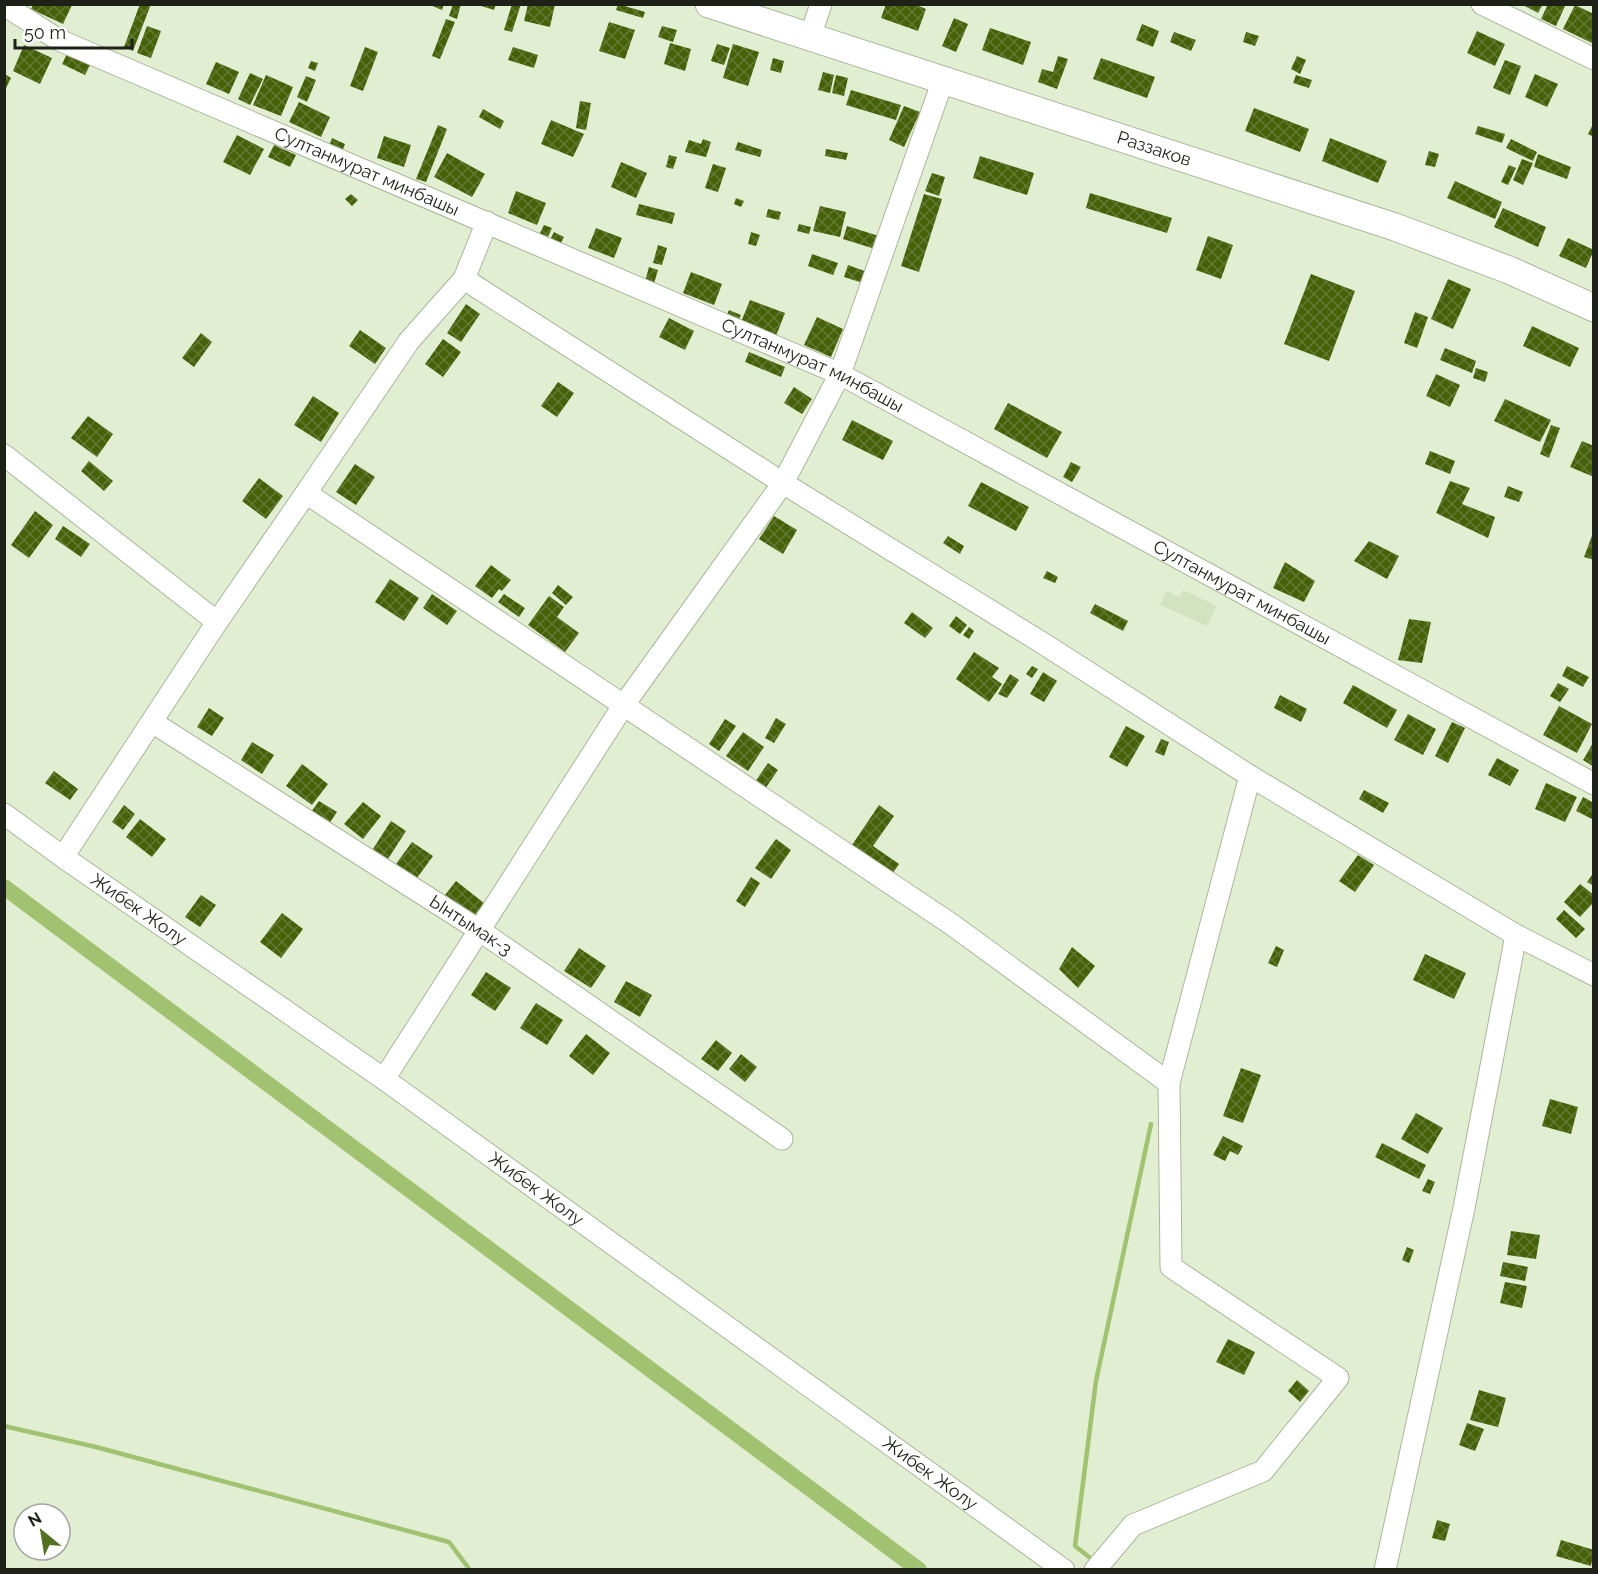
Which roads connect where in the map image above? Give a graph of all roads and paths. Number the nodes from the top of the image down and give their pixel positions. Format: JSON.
{"nodes":[{"id":1,"x":709,"y":4,"type":"edge"},
{"id":2,"x":821,"y":4,"type":"edge"},
{"id":3,"x":1482,"y":4,"type":"edge"},
{"id":4,"x":4,"y":5,"type":"edge"},
{"id":5,"x":810,"y":37,"type":"junction"},
{"id":6,"x":1593,"y":59,"type":"edge"},
{"id":7,"x":943,"y":80,"type":"junction"},
{"id":8,"x":487,"y":222,"type":"junction"},
{"id":9,"x":464,"y":279,"type":"junction"},
{"id":10,"x":1593,"y":308,"type":"edge"},
{"id":11,"x":840,"y":374,"type":"junction"},
{"id":12,"x":4,"y":455,"type":"edge"},
{"id":13,"x":783,"y":483,"type":"junction"},
{"id":14,"x":306,"y":493,"type":"junction"},
{"id":15,"x":217,"y":622,"type":"junction"},
{"id":16,"x":622,"y":706,"type":"junction"},
{"id":17,"x":152,"y":722,"type":"junction"},
{"id":18,"x":1250,"y":776,"type":"junction"},
{"id":19,"x":1593,"y":784,"type":"edge"},
{"id":20,"x":4,"y":814,"type":"edge"},
{"id":21,"x":63,"y":857,"type":"junction"},
{"id":22,"x":479,"y":930,"type":"junction"},
{"id":23,"x":1516,"y":935,"type":"junction"},
{"id":24,"x":1593,"y":975,"type":"edge"},
{"id":25,"x":384,"y":1079,"type":"junction"},
{"id":26,"x":1169,"y":1083,"type":"junction"},
{"id":27,"x":782,"y":1139,"type":"dead end"},
{"id":28,"x":1064,"y":1569,"type":"edge"},
{"id":29,"x":1095,"y":1569,"type":"edge"},
{"id":30,"x":1385,"y":1569,"type":"edge"}],
"edges":[{"from":1,"to":5,"type":"main road","name":"Раззаков"},
{"from":2,"to":5,"type":"street"},
{"from":3,"to":6,"type":"street"},
{"from":4,"to":8,"type":"street","name":"Султанмурат минбашы"},
{"from":5,"to":7,"type":"main road","name":"Раззаков"},
{"from":7,"to":10,"type":"main road","name":"Раззаков"},
{"from":7,"to":11,"type":"street"},
{"from":8,"to":9,"type":"street"},
{"from":8,"to":11,"type":"street","name":"Султанмурат минбашы"},
{"from":9,"to":13,"type":"street"},
{"from":9,"to":14,"type":"street"},
{"from":11,"to":13,"type":"street"},
{"from":11,"to":19,"type":"street","name":"Султанмурат минбашы"},
{"from":12,"to":15,"type":"street"},
{"from":13,"to":16,"type":"street"},
{"from":13,"to":18,"type":"street"},
{"from":14,"to":15,"type":"street"},
{"from":14,"to":16,"type":"street"},
{"from":15,"to":17,"type":"street"},
{"from":16,"to":22,"type":"street"},
{"from":16,"to":26,"type":"street"},
{"from":17,"to":21,"type":"street"},
{"from":17,"to":22,"type":"street","name":"Ынтымак-3"},
{"from":18,"to":23,"type":"street"},
{"from":18,"to":26,"type":"street"},
{"from":20,"to":21,"type":"street","name":"Жибек Жолу"},
{"from":21,"to":25,"type":"street","name":"Жибек Жолу"},
{"from":22,"to":25,"type":"street"},
{"from":22,"to":27,"type":"street","name":"Ынтымак-3"},
{"from":23,"to":24,"type":"street"},
{"from":23,"to":30,"type":"street"},
{"from":25,"to":28,"type":"street","name":"Жибек Жолу"},
{"from":26,"to":29,"type":"street"}]}
